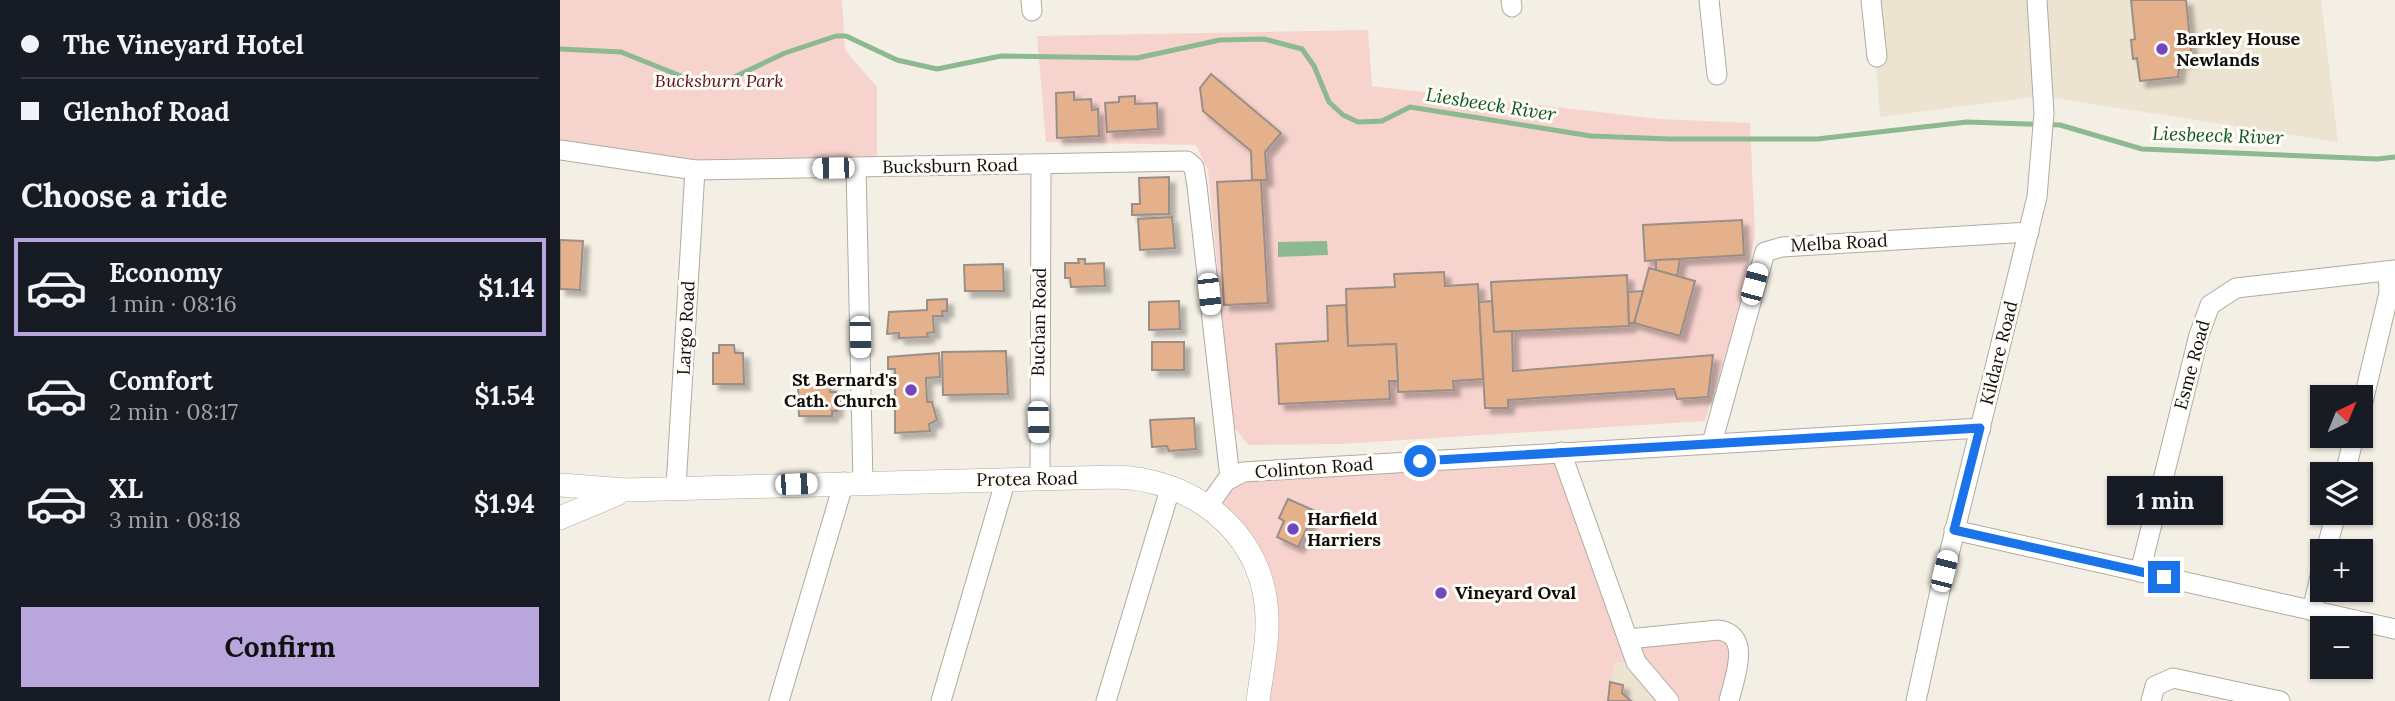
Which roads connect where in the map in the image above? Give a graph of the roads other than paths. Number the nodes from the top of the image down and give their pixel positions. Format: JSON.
{"nodes":[{"id":1,"x":1709,"y":0,"type":"edge"},
{"id":2,"x":1871,"y":0,"type":"edge"},
{"id":3,"x":2036,"y":0,"type":"edge"},
{"id":4,"x":1877,"y":57,"type":"dead end"},
{"id":5,"x":1717,"y":75,"type":"dead end"},
{"id":6,"x":560,"y":150,"type":"edge"},
{"id":7,"x":1041,"y":165,"type":"junction"},
{"id":8,"x":856,"y":167,"type":"junction"},
{"id":9,"x":695,"y":170,"type":"junction"},
{"id":10,"x":2029,"y":232,"type":"junction"},
{"id":11,"x":2392,"y":271,"type":"edge"},
{"id":12,"x":2367,"y":385,"type":"edge"},
{"id":13,"x":1980,"y":428,"type":"junction"},
{"id":14,"x":1712,"y":443,"type":"junction"},
{"id":15,"x":1561,"y":452,"type":"junction"},
{"id":16,"x":1230,"y":478,"type":"junction"},
{"id":17,"x":1006,"y":479,"type":"junction"},
{"id":18,"x":1040,"y":479,"type":"junction"},
{"id":19,"x":854,"y":482,"type":"junction"},
{"id":20,"x":560,"y":485,"type":"edge"},
{"id":21,"x":1171,"y":486,"type":"junction"},
{"id":22,"x":676,"y":487,"type":"junction"},
{"id":23,"x":626,"y":490,"type":"junction"},
{"id":24,"x":1208,"y":506,"type":"junction"},
{"id":25,"x":560,"y":518,"type":"edge"},
{"id":26,"x":1954,"y":530,"type":"junction"},
{"id":27,"x":2140,"y":572,"type":"junction"},
{"id":28,"x":2314,"y":602,"type":"edge"},
{"id":29,"x":2312,"y":611,"type":"junction"},
{"id":30,"x":2395,"y":629,"type":"edge"},
{"id":31,"x":1628,"y":639,"type":"junction"},
{"id":32,"x":779,"y":701,"type":"edge"},
{"id":33,"x":941,"y":701,"type":"edge"},
{"id":34,"x":1107,"y":701,"type":"edge"},
{"id":35,"x":1258,"y":701,"type":"edge"},
{"id":36,"x":1669,"y":701,"type":"edge"},
{"id":37,"x":1729,"y":701,"type":"edge"},
{"id":38,"x":1916,"y":701,"type":"edge"},
{"id":39,"x":2151,"y":701,"type":"edge"},
{"id":40,"x":2280,"y":701,"type":"edge"}],
"edges":[{"from":1,"to":5,"type":"street"},
{"from":2,"to":4,"type":"street"},
{"from":3,"to":10,"type":"street","name":"Kildare Road"},
{"from":6,"to":9,"type":"street","name":"Bucksburn Road"},
{"from":7,"to":8,"type":"street","name":"Bucksburn Road"},
{"from":7,"to":16,"type":"street","name":"Bucksburn Road"},
{"from":7,"to":18,"type":"street","name":"Buchan Road"},
{"from":8,"to":9,"type":"street","name":"Bucksburn Road"},
{"from":8,"to":19,"type":"street"},
{"from":9,"to":22,"type":"street","name":"Largo Road"},
{"from":10,"to":13,"type":"street","name":"Kildare Road"},
{"from":10,"to":14,"type":"street","name":"Melba Road"},
{"from":11,"to":12,"type":"street"},
{"from":11,"to":27,"type":"street","name":"Esme Road"},
{"from":13,"to":14,"type":"street","name":"Colinton Road"},
{"from":13,"to":26,"type":"street","name":"Kildare Road"},
{"from":14,"to":15,"type":"street","name":"Colinton Road"},
{"from":15,"to":16,"type":"street","name":"Colinton Road"},
{"from":15,"to":31,"type":"street"},
{"from":16,"to":24,"type":"street","name":"Colinton Road"},
{"from":17,"to":18,"type":"main road","name":"Protea Road"},
{"from":17,"to":19,"type":"main road","name":"Protea Road"},
{"from":17,"to":33,"type":"street"},
{"from":18,"to":21,"type":"main road","name":"Protea Road"},
{"from":19,"to":22,"type":"main road","name":"Protea Road"},
{"from":19,"to":32,"type":"street"},
{"from":20,"to":23,"type":"main road","name":"Protea Road"},
{"from":21,"to":24,"type":"main road","name":"Protea Road"},
{"from":21,"to":34,"type":"street"},
{"from":22,"to":23,"type":"main road","name":"Protea Road"},
{"from":23,"to":25,"type":"main road","name":"Protea Road"},
{"from":24,"to":35,"type":"main road","name":"Protea Road"},
{"from":26,"to":27,"type":"street"},
{"from":26,"to":38,"type":"street","name":"Kildare Road"},
{"from":27,"to":29,"type":"street"},
{"from":28,"to":29,"type":"street"},
{"from":29,"to":30,"type":"street"},
{"from":31,"to":36,"type":"street"},
{"from":31,"to":37,"type":"street"},
{"from":39,"to":40,"type":"street"}]}
